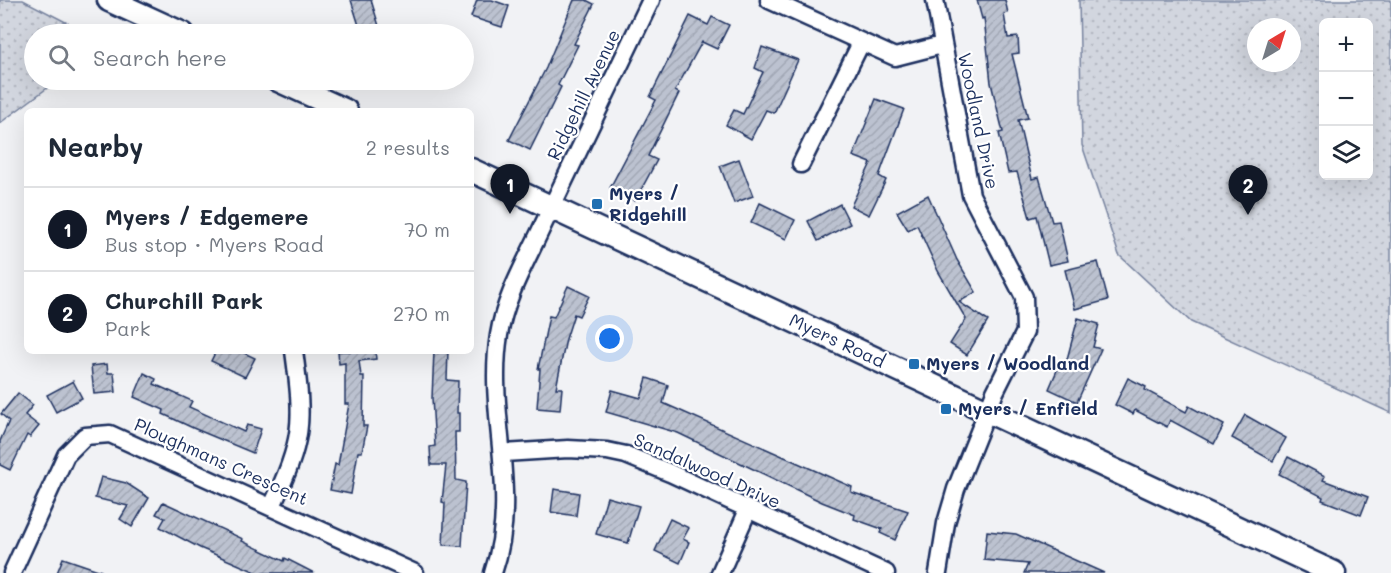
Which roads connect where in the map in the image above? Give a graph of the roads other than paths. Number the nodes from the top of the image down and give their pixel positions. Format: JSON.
{"nodes":[{"id":1,"x":109,"y":0,"type":"edge"},
{"id":2,"x":651,"y":0,"type":"edge"},
{"id":3,"x":769,"y":0,"type":"edge"},
{"id":4,"x":935,"y":0,"type":"edge"},
{"id":5,"x":161,"y":24,"type":"edge"},
{"id":6,"x":861,"y":43,"type":"junction"},
{"id":7,"x":942,"y":45,"type":"junction"},
{"id":8,"x":300,"y":90,"type":"edge"},
{"id":9,"x":339,"y":108,"type":"edge"},
{"id":10,"x":801,"y":164,"type":"dead end"},
{"id":11,"x":474,"y":171,"type":"edge"},
{"id":12,"x":552,"y":208,"type":"junction"},
{"id":13,"x":294,"y":354,"type":"edge"},
{"id":14,"x":988,"y":411,"type":"junction"},
{"id":15,"x":504,"y":453,"type":"junction"},
{"id":16,"x":272,"y":506,"type":"junction"},
{"id":17,"x":748,"y":510,"type":"junction"},
{"id":18,"x":12,"y":573,"type":"edge"},
{"id":19,"x":415,"y":573,"type":"edge"},
{"id":20,"x":492,"y":573,"type":"edge"},
{"id":21,"x":720,"y":573,"type":"edge"},
{"id":22,"x":886,"y":573,"type":"edge"},
{"id":23,"x":938,"y":573,"type":"edge"},
{"id":24,"x":1334,"y":573,"type":"edge"}],
"edges":[{"from":1,"to":5,"type":"main road"},
{"from":2,"to":12,"type":"street","name":"Ridgehill Avenue"},
{"from":3,"to":6,"type":"street"},
{"from":4,"to":7,"type":"street","name":"Woodland Drive"},
{"from":6,"to":7,"type":"street"},
{"from":6,"to":10,"type":"street"},
{"from":7,"to":14,"type":"street","name":"Woodland Drive"},
{"from":8,"to":9,"type":"main road"},
{"from":11,"to":12,"type":"main road","name":"Myers Road"},
{"from":12,"to":14,"type":"main road","name":"Myers Road"},
{"from":12,"to":15,"type":"street","name":"Ridgehill Avenue"},
{"from":13,"to":16,"type":"street"},
{"from":14,"to":23,"type":"street","name":"Woodland Drive"},
{"from":14,"to":24,"type":"main road","name":"Myers Road"},
{"from":15,"to":17,"type":"street","name":"Sandalwood Drive"},
{"from":15,"to":20,"type":"street","name":"Ridgehill Avenue"},
{"from":16,"to":18,"type":"street","name":"Ploughmans Crescent"},
{"from":16,"to":19,"type":"street","name":"Ploughmans Crescent"},
{"from":17,"to":21,"type":"street"},
{"from":17,"to":22,"type":"street","name":"Sandalwood Drive"}]}
